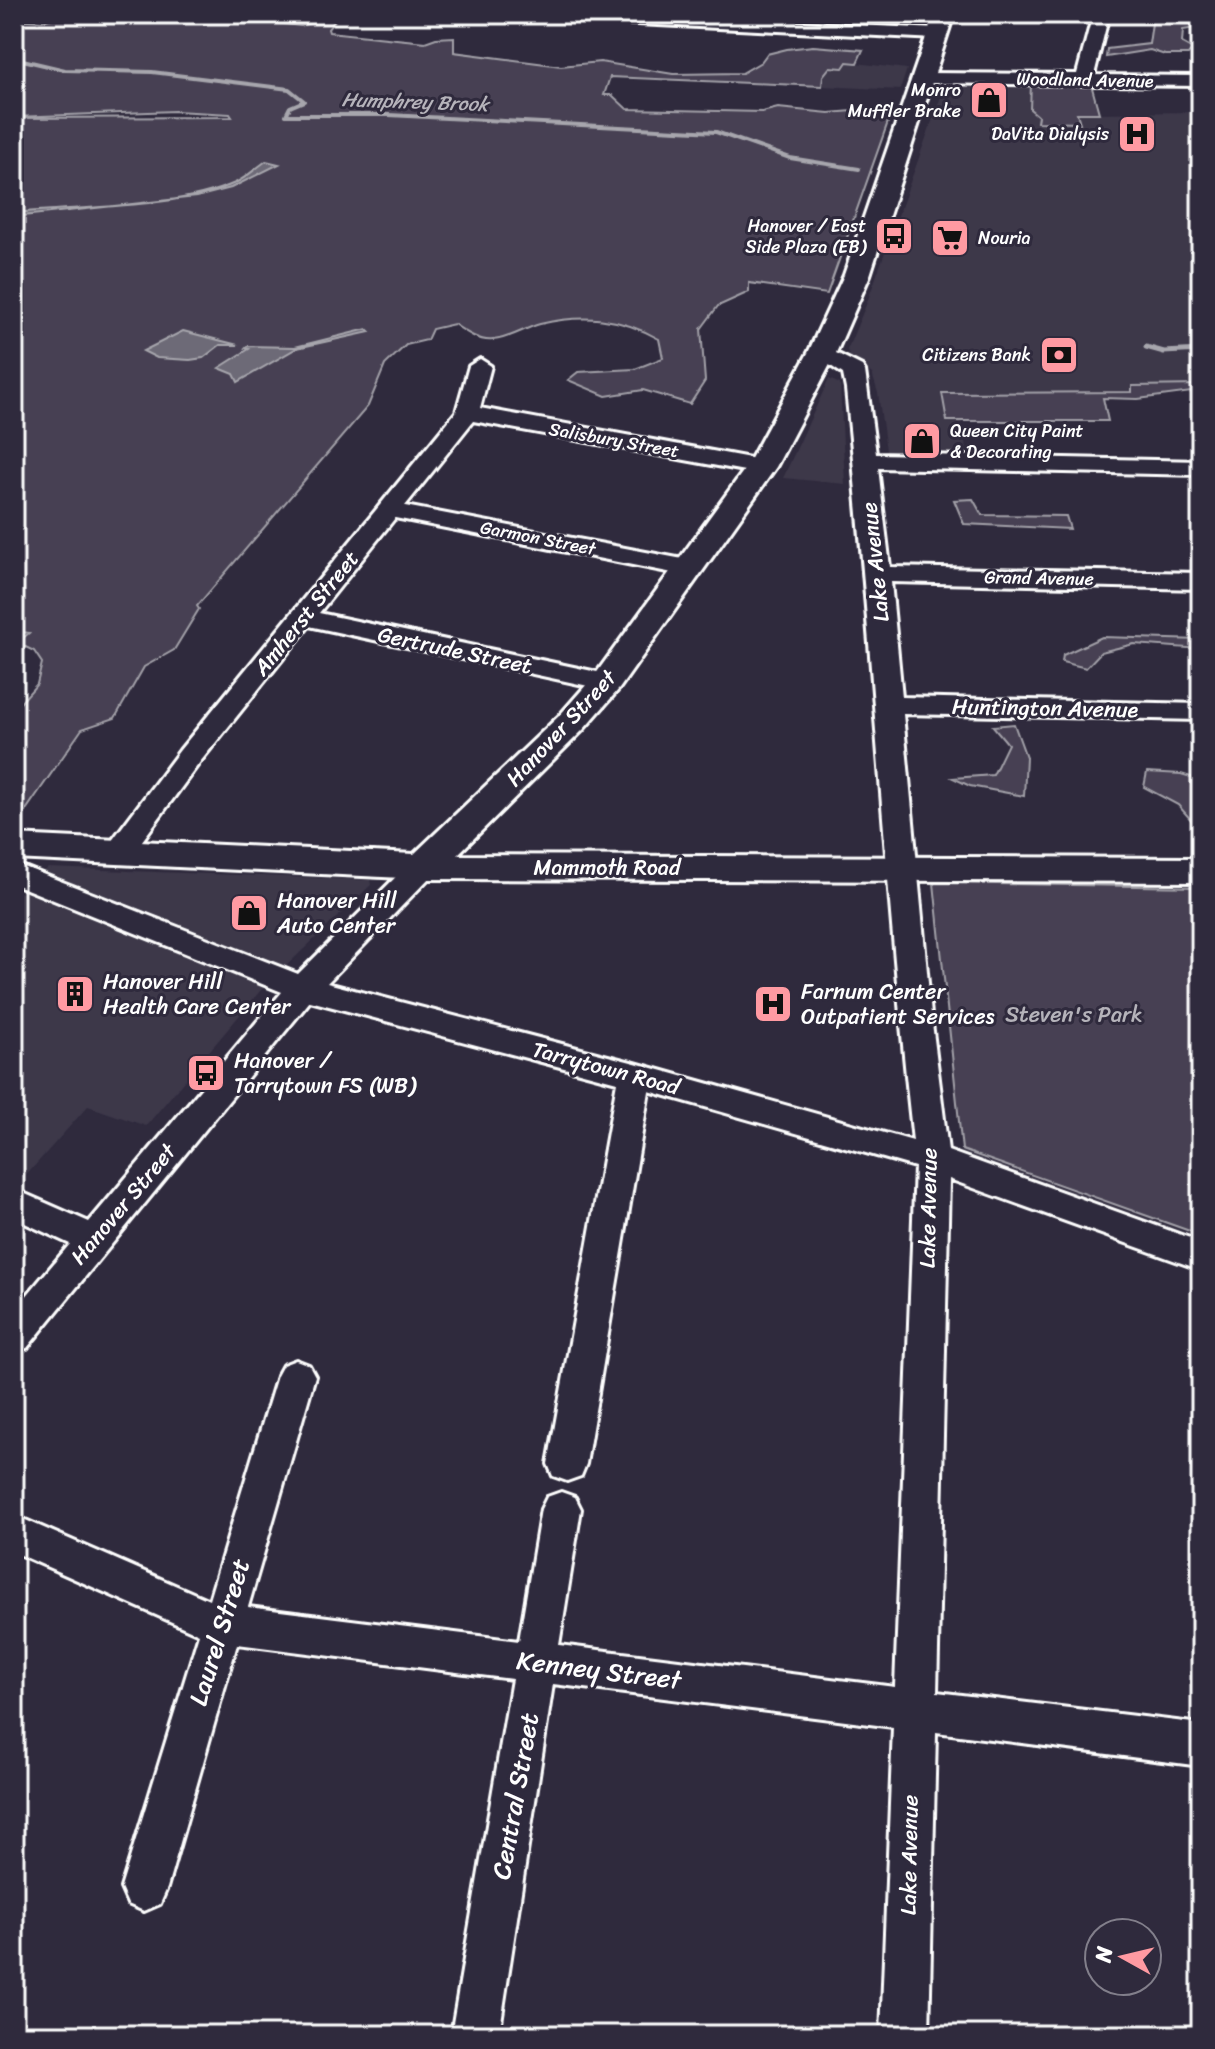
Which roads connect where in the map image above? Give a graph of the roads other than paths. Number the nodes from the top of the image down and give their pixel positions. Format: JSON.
{"nodes":[{"id":1,"x":537,"y":14,"type":"edge"},
{"id":2,"x":1101,"y":14,"type":"edge"},
{"id":3,"x":940,"y":24,"type":"edge"},
{"id":4,"x":922,"y":78,"type":"junction"},
{"id":5,"x":1084,"y":81,"type":"junction"},
{"id":6,"x":1201,"y":81,"type":"edge"},
{"id":7,"x":819,"y":359,"type":"junction"},
{"id":8,"x":480,"y":366,"type":"dead end"},
{"id":9,"x":467,"y":413,"type":"junction"},
{"id":10,"x":864,"y":461,"type":"junction"},
{"id":11,"x":761,"y":467,"type":"junction"},
{"id":12,"x":1201,"y":468,"type":"edge"},
{"id":13,"x":389,"y":510,"type":"junction"},
{"id":14,"x":688,"y":568,"type":"junction"},
{"id":15,"x":878,"y":574,"type":"junction"},
{"id":16,"x":1201,"y":581,"type":"edge"},
{"id":17,"x":304,"y":617,"type":"junction"},
{"id":18,"x":607,"y":682,"type":"junction"},
{"id":19,"x":890,"y":705,"type":"junction"},
{"id":20,"x":1201,"y":712,"type":"edge"},
{"id":21,"x":14,"y":847,"type":"edge"},
{"id":22,"x":118,"y":853,"type":"junction"},
{"id":23,"x":423,"y":867,"type":"junction"},
{"id":24,"x":904,"y":867,"type":"junction"},
{"id":25,"x":1201,"y":870,"type":"edge"},
{"id":26,"x":14,"y":873,"type":"edge"},
{"id":27,"x":303,"y":988,"type":"junction"},
{"id":28,"x":635,"y":1075,"type":"junction"},
{"id":29,"x":932,"y":1159,"type":"junction"},
{"id":30,"x":14,"y":1203,"type":"edge"},
{"id":31,"x":93,"y":1239,"type":"junction"},
{"id":32,"x":1201,"y":1256,"type":"edge"},
{"id":33,"x":14,"y":1337,"type":"edge"},
{"id":34,"x":296,"y":1376,"type":"dead end"},
{"id":35,"x":567,"y":1464,"type":"dead end"},
{"id":36,"x":561,"y":1509,"type":"dead end"},
{"id":37,"x":14,"y":1533,"type":"edge"},
{"id":38,"x":222,"y":1623,"type":"junction"},
{"id":39,"x":538,"y":1662,"type":"junction"},
{"id":40,"x":913,"y":1710,"type":"junction"},
{"id":41,"x":1201,"y":1745,"type":"edge"},
{"id":42,"x":144,"y":1888,"type":"dead end"},
{"id":43,"x":475,"y":2035,"type":"edge"},
{"id":44,"x":905,"y":2035,"type":"edge"}],
"edges":[{"from":1,"to":3,"type":"street"},
{"from":2,"to":5,"type":"street"},
{"from":3,"to":4,"type":"main road","name":"Hanover Street"},
{"from":4,"to":5,"type":"street","name":"Woodland Avenue"},
{"from":4,"to":7,"type":"main road","name":"Hanover Street"},
{"from":5,"to":6,"type":"street","name":"Woodland Avenue"},
{"from":7,"to":10,"type":"street","name":"Lake Avenue"},
{"from":7,"to":11,"type":"main road","name":"Hanover Street"},
{"from":8,"to":9,"type":"street","name":"Amherst Street"},
{"from":9,"to":11,"type":"street","name":"Salisbury Street"},
{"from":9,"to":13,"type":"street","name":"Amherst Street"},
{"from":10,"to":12,"type":"street"},
{"from":10,"to":15,"type":"street","name":"Lake Avenue"},
{"from":11,"to":14,"type":"main road","name":"Hanover Street"},
{"from":13,"to":14,"type":"street","name":"Garmon Street"},
{"from":13,"to":17,"type":"street","name":"Amherst Street"},
{"from":14,"to":18,"type":"main road","name":"Hanover Street"},
{"from":15,"to":16,"type":"street","name":"Grand Avenue"},
{"from":15,"to":19,"type":"street","name":"Lake Avenue"},
{"from":17,"to":18,"type":"street","name":"Gertrude Street"},
{"from":17,"to":22,"type":"street","name":"Amherst Street"},
{"from":18,"to":23,"type":"main road","name":"Hanover Street"},
{"from":19,"to":20,"type":"street","name":"Huntington Avenue"},
{"from":19,"to":24,"type":"street","name":"Lake Avenue"},
{"from":21,"to":22,"type":"main road","name":"Mammoth Road"},
{"from":22,"to":23,"type":"main road","name":"Mammoth Road"},
{"from":23,"to":24,"type":"main road","name":"Mammoth Road"},
{"from":23,"to":27,"type":"street","name":"Hanover Street"},
{"from":24,"to":25,"type":"main road","name":"Mammoth Road"},
{"from":24,"to":29,"type":"street","name":"Lake Avenue"},
{"from":26,"to":27,"type":"street","name":"Tarrytown Road"},
{"from":27,"to":28,"type":"street","name":"Tarrytown Road"},
{"from":27,"to":31,"type":"street","name":"Hanover Street"},
{"from":28,"to":29,"type":"street","name":"Tarrytown Road"},
{"from":28,"to":35,"type":"street"},
{"from":29,"to":32,"type":"street","name":"Tarrytown Road"},
{"from":29,"to":40,"type":"street","name":"Lake Avenue"},
{"from":30,"to":31,"type":"street"},
{"from":31,"to":33,"type":"street","name":"Hanover Street"},
{"from":34,"to":38,"type":"street","name":"Laurel Street"},
{"from":36,"to":39,"type":"street","name":"Central Street"},
{"from":37,"to":38,"type":"street","name":"Kenney Street"},
{"from":38,"to":39,"type":"street","name":"Kenney Street"},
{"from":38,"to":42,"type":"street","name":"Laurel Street"},
{"from":39,"to":40,"type":"street","name":"Kenney Street"},
{"from":39,"to":43,"type":"street","name":"Central Street"},
{"from":40,"to":41,"type":"street","name":"Kenney Street"},
{"from":40,"to":44,"type":"street","name":"Lake Avenue"}]}
